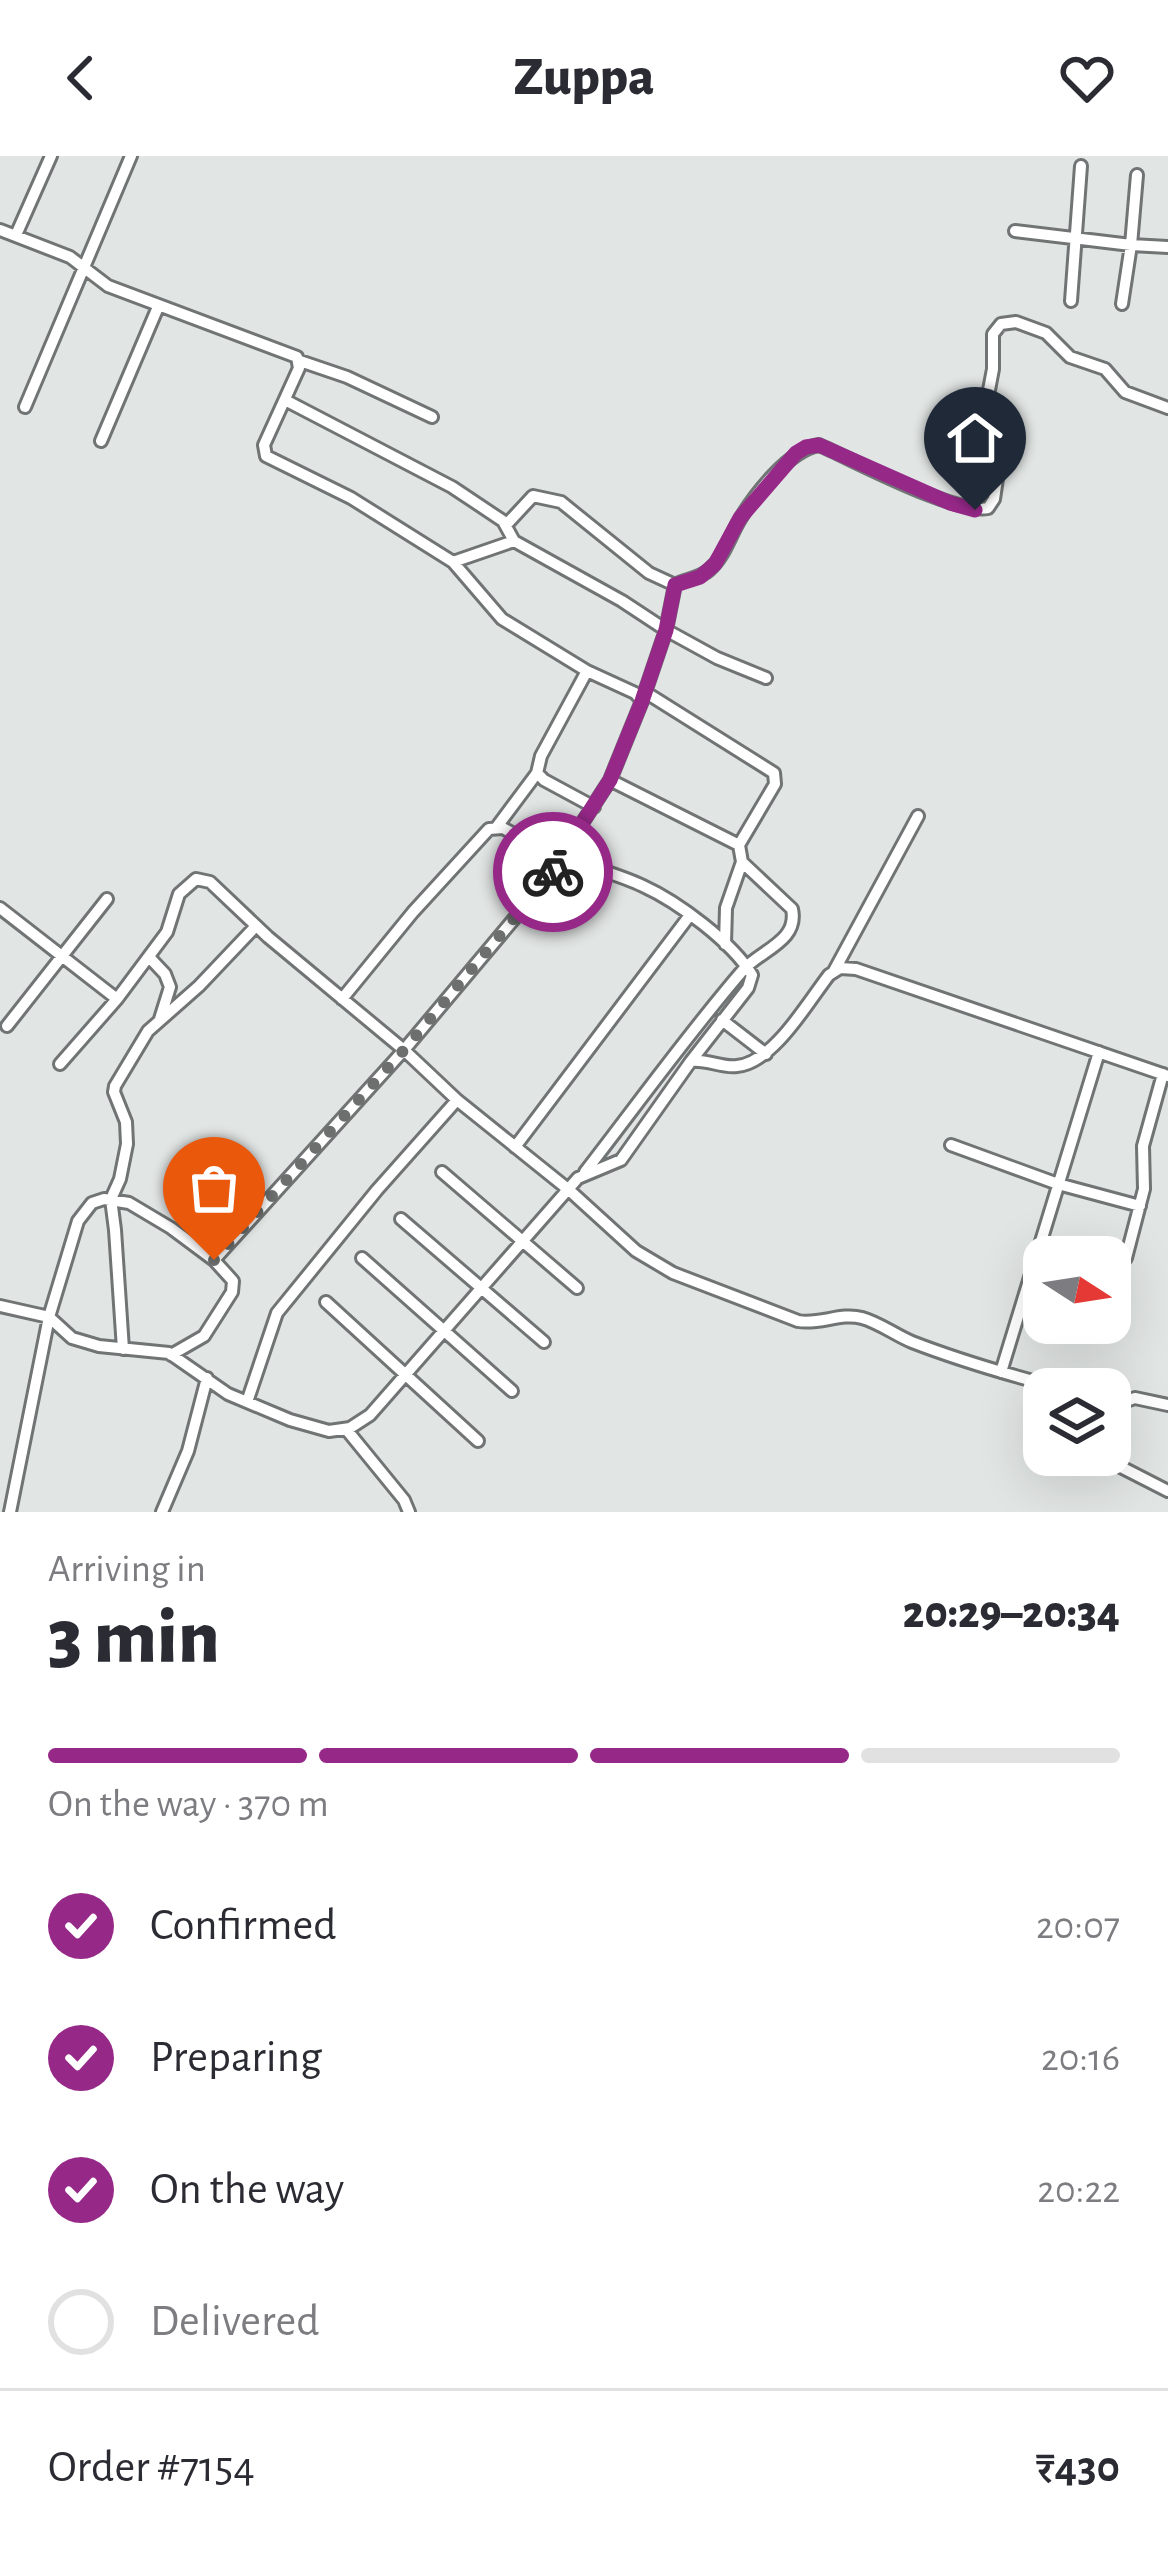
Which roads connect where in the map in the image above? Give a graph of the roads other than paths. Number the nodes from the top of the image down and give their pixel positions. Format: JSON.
{"nodes":[{"id":1,"x":51,"y":156,"type":"edge"},
{"id":2,"x":131,"y":156,"type":"edge"},
{"id":3,"x":1081,"y":166,"type":"dead end"},
{"id":4,"x":1137,"y":176,"type":"dead end"},
{"id":5,"x":0,"y":230,"type":"edge"},
{"id":6,"x":1016,"y":231,"type":"dead end"},
{"id":7,"x":16,"y":236,"type":"junction"},
{"id":8,"x":1077,"y":238,"type":"junction"},
{"id":9,"x":1131,"y":245,"type":"junction"},
{"id":10,"x":1168,"y":247,"type":"edge"},
{"id":11,"x":82,"y":265,"type":"junction"},
{"id":12,"x":1071,"y":301,"type":"dead end"},
{"id":13,"x":1122,"y":304,"type":"dead end"},
{"id":14,"x":158,"y":307,"type":"junction"},
{"id":15,"x":299,"y":361,"type":"junction"},
{"id":16,"x":285,"y":400,"type":"junction"},
{"id":17,"x":25,"y":407,"type":"dead end"},
{"id":18,"x":1168,"y":408,"type":"edge"},
{"id":19,"x":432,"y":417,"type":"dead end"},
{"id":20,"x":101,"y":441,"type":"dead end"},
{"id":21,"x":506,"y":525,"type":"junction"},
{"id":22,"x":514,"y":541,"type":"junction"},
{"id":23,"x":453,"y":562,"type":"junction"},
{"id":24,"x":675,"y":585,"type":"junction"},
{"id":25,"x":666,"y":630,"type":"junction"},
{"id":26,"x":587,"y":671,"type":"junction"},
{"id":27,"x":766,"y":678,"type":"dead end"},
{"id":28,"x":644,"y":697,"type":"junction"},
{"id":29,"x":537,"y":773,"type":"junction"},
{"id":30,"x":610,"y":780,"type":"junction"},
{"id":31,"x":593,"y":807,"type":"junction"},
{"id":32,"x":919,"y":816,"type":"dead end"},
{"id":33,"x":496,"y":828,"type":"junction"},
{"id":34,"x":739,"y":845,"type":"junction"},
{"id":35,"x":564,"y":859,"type":"junction"},
{"id":36,"x":742,"y":862,"type":"junction"},
{"id":37,"x":107,"y":899,"type":"dead end"},
{"id":38,"x":3,"y":915,"type":"edge"},
{"id":39,"x":690,"y":915,"type":"junction"},
{"id":40,"x":256,"y":926,"type":"junction"},
{"id":41,"x":724,"y":944,"type":"junction"},
{"id":42,"x":63,"y":955,"type":"junction"},
{"id":43,"x":149,"y":957,"type":"junction"},
{"id":44,"x":746,"y":966,"type":"junction"},
{"id":45,"x":833,"y":972,"type":"junction"},
{"id":46,"x":117,"y":999,"type":"junction"},
{"id":47,"x":342,"y":999,"type":"junction"},
{"id":48,"x":722,"y":1020,"type":"junction"},
{"id":49,"x":158,"y":1022,"type":"junction"},
{"id":50,"x":7,"y":1026,"type":"dead end"},
{"id":51,"x":404,"y":1050,"type":"junction"},
{"id":52,"x":1099,"y":1052,"type":"junction"},
{"id":53,"x":766,"y":1054,"type":"junction"},
{"id":54,"x":691,"y":1060,"type":"junction"},
{"id":55,"x":60,"y":1064,"type":"dead end"},
{"id":56,"x":1166,"y":1075,"type":"edge"},
{"id":57,"x":458,"y":1100,"type":"junction"},
{"id":58,"x":951,"y":1145,"type":"dead end"},
{"id":59,"x":515,"y":1147,"type":"junction"},
{"id":60,"x":442,"y":1172,"type":"dead end"},
{"id":61,"x":582,"y":1176,"type":"junction"},
{"id":62,"x":1058,"y":1184,"type":"junction"},
{"id":63,"x":569,"y":1190,"type":"junction"},
{"id":64,"x":110,"y":1199,"type":"junction"},
{"id":65,"x":1140,"y":1206,"type":"junction"},
{"id":66,"x":401,"y":1219,"type":"dead end"},
{"id":67,"x":1131,"y":1239,"type":"edge"},
{"id":68,"x":524,"y":1241,"type":"junction"},
{"id":69,"x":362,"y":1258,"type":"dead end"},
{"id":70,"x":214,"y":1260,"type":"junction"},
{"id":71,"x":482,"y":1288,"type":"junction"},
{"id":72,"x":577,"y":1288,"type":"dead end"},
{"id":73,"x":326,"y":1302,"type":"dead end"},
{"id":74,"x":0,"y":1306,"type":"edge"},
{"id":75,"x":49,"y":1317,"type":"junction"},
{"id":76,"x":445,"y":1330,"type":"junction"},
{"id":77,"x":544,"y":1342,"type":"dead end"},
{"id":78,"x":123,"y":1349,"type":"junction"},
{"id":79,"x":171,"y":1355,"type":"junction"},
{"id":80,"x":1000,"y":1372,"type":"junction"},
{"id":81,"x":406,"y":1374,"type":"junction"},
{"id":82,"x":207,"y":1378,"type":"junction"},
{"id":83,"x":1023,"y":1378,"type":"edge"},
{"id":84,"x":512,"y":1391,"type":"dead end"},
{"id":85,"x":1131,"y":1399,"type":"edge"},
{"id":86,"x":248,"y":1402,"type":"junction"},
{"id":87,"x":1168,"y":1405,"type":"edge"},
{"id":88,"x":346,"y":1429,"type":"junction"},
{"id":89,"x":478,"y":1442,"type":"dead end"},
{"id":90,"x":1131,"y":1472,"type":"edge"},
{"id":91,"x":1168,"y":1490,"type":"edge"},
{"id":92,"x":10,"y":1512,"type":"edge"},
{"id":93,"x":162,"y":1512,"type":"edge"},
{"id":94,"x":409,"y":1512,"type":"edge"}],
"edges":[{"from":1,"to":7,"type":"street"},
{"from":2,"to":11,"type":"street"},
{"from":3,"to":8,"type":"street"},
{"from":4,"to":9,"type":"street"},
{"from":5,"to":7,"type":"street"},
{"from":6,"to":8,"type":"street"},
{"from":7,"to":11,"type":"street"},
{"from":8,"to":9,"type":"street"},
{"from":8,"to":12,"type":"street"},
{"from":9,"to":10,"type":"street"},
{"from":9,"to":13,"type":"street"},
{"from":11,"to":14,"type":"street"},
{"from":11,"to":17,"type":"street"},
{"from":14,"to":15,"type":"street"},
{"from":14,"to":20,"type":"street"},
{"from":15,"to":16,"type":"street"},
{"from":15,"to":19,"type":"street"},
{"from":16,"to":21,"type":"street"},
{"from":16,"to":23,"type":"street"},
{"from":18,"to":24,"type":"street"},
{"from":21,"to":22,"type":"street"},
{"from":21,"to":24,"type":"street"},
{"from":22,"to":23,"type":"street"},
{"from":22,"to":25,"type":"street"},
{"from":23,"to":26,"type":"street"},
{"from":24,"to":25,"type":"street"},
{"from":25,"to":27,"type":"street"},
{"from":25,"to":28,"type":"street"},
{"from":26,"to":28,"type":"street"},
{"from":26,"to":29,"type":"street"},
{"from":28,"to":30,"type":"street"},
{"from":28,"to":34,"type":"street"},
{"from":29,"to":31,"type":"street"},
{"from":29,"to":33,"type":"street"},
{"from":30,"to":31,"type":"street"},
{"from":30,"to":34,"type":"street"},
{"from":31,"to":35,"type":"street"},
{"from":32,"to":45,"type":"street"},
{"from":33,"to":35,"type":"street"},
{"from":33,"to":47,"type":"street"},
{"from":34,"to":36,"type":"street"},
{"from":35,"to":39,"type":"street"},
{"from":35,"to":51,"type":"street"},
{"from":36,"to":41,"type":"street"},
{"from":36,"to":44,"type":"street"},
{"from":37,"to":42,"type":"street"},
{"from":38,"to":42,"type":"street"},
{"from":39,"to":41,"type":"street"},
{"from":39,"to":59,"type":"street"},
{"from":40,"to":43,"type":"street"},
{"from":40,"to":47,"type":"street"},
{"from":40,"to":49,"type":"street"},
{"from":41,"to":44,"type":"street"},
{"from":42,"to":46,"type":"street"},
{"from":42,"to":50,"type":"street"},
{"from":43,"to":46,"type":"street"},
{"from":43,"to":49,"type":"street"},
{"from":44,"to":48,"type":"street"},
{"from":44,"to":61,"type":"street"},
{"from":45,"to":52,"type":"street"},
{"from":45,"to":53,"type":"street"},
{"from":46,"to":55,"type":"street"},
{"from":47,"to":51,"type":"street"},
{"from":48,"to":53,"type":"street"},
{"from":48,"to":54,"type":"street"},
{"from":49,"to":64,"type":"street"},
{"from":51,"to":57,"type":"street"},
{"from":51,"to":70,"type":"street"},
{"from":52,"to":56,"type":"street"},
{"from":52,"to":62,"type":"street"},
{"from":53,"to":54,"type":"street"},
{"from":54,"to":61,"type":"street"},
{"from":56,"to":65,"type":"street"},
{"from":57,"to":59,"type":"street"},
{"from":57,"to":86,"type":"street"},
{"from":58,"to":62,"type":"street"},
{"from":59,"to":63,"type":"street"},
{"from":60,"to":68,"type":"street"},
{"from":61,"to":63,"type":"street"},
{"from":62,"to":65,"type":"street"},
{"from":62,"to":80,"type":"street"},
{"from":63,"to":68,"type":"street"},
{"from":63,"to":80,"type":"street"},
{"from":64,"to":70,"type":"street"},
{"from":64,"to":75,"type":"street"},
{"from":64,"to":78,"type":"street"},
{"from":65,"to":67,"type":"street"},
{"from":66,"to":71,"type":"street"},
{"from":68,"to":71,"type":"street"},
{"from":68,"to":72,"type":"street"},
{"from":69,"to":76,"type":"street"},
{"from":70,"to":79,"type":"street"},
{"from":71,"to":76,"type":"street"},
{"from":71,"to":77,"type":"street"},
{"from":73,"to":81,"type":"street"},
{"from":74,"to":75,"type":"street"},
{"from":75,"to":78,"type":"street"},
{"from":75,"to":92,"type":"street"},
{"from":76,"to":81,"type":"street"},
{"from":76,"to":84,"type":"street"},
{"from":78,"to":79,"type":"street"},
{"from":79,"to":82,"type":"street"},
{"from":80,"to":83,"type":"street"},
{"from":81,"to":88,"type":"street"},
{"from":81,"to":89,"type":"street"},
{"from":82,"to":86,"type":"street"},
{"from":82,"to":93,"type":"street"},
{"from":85,"to":87,"type":"street"},
{"from":86,"to":88,"type":"street"},
{"from":88,"to":94,"type":"street"},
{"from":90,"to":91,"type":"street"}]}
